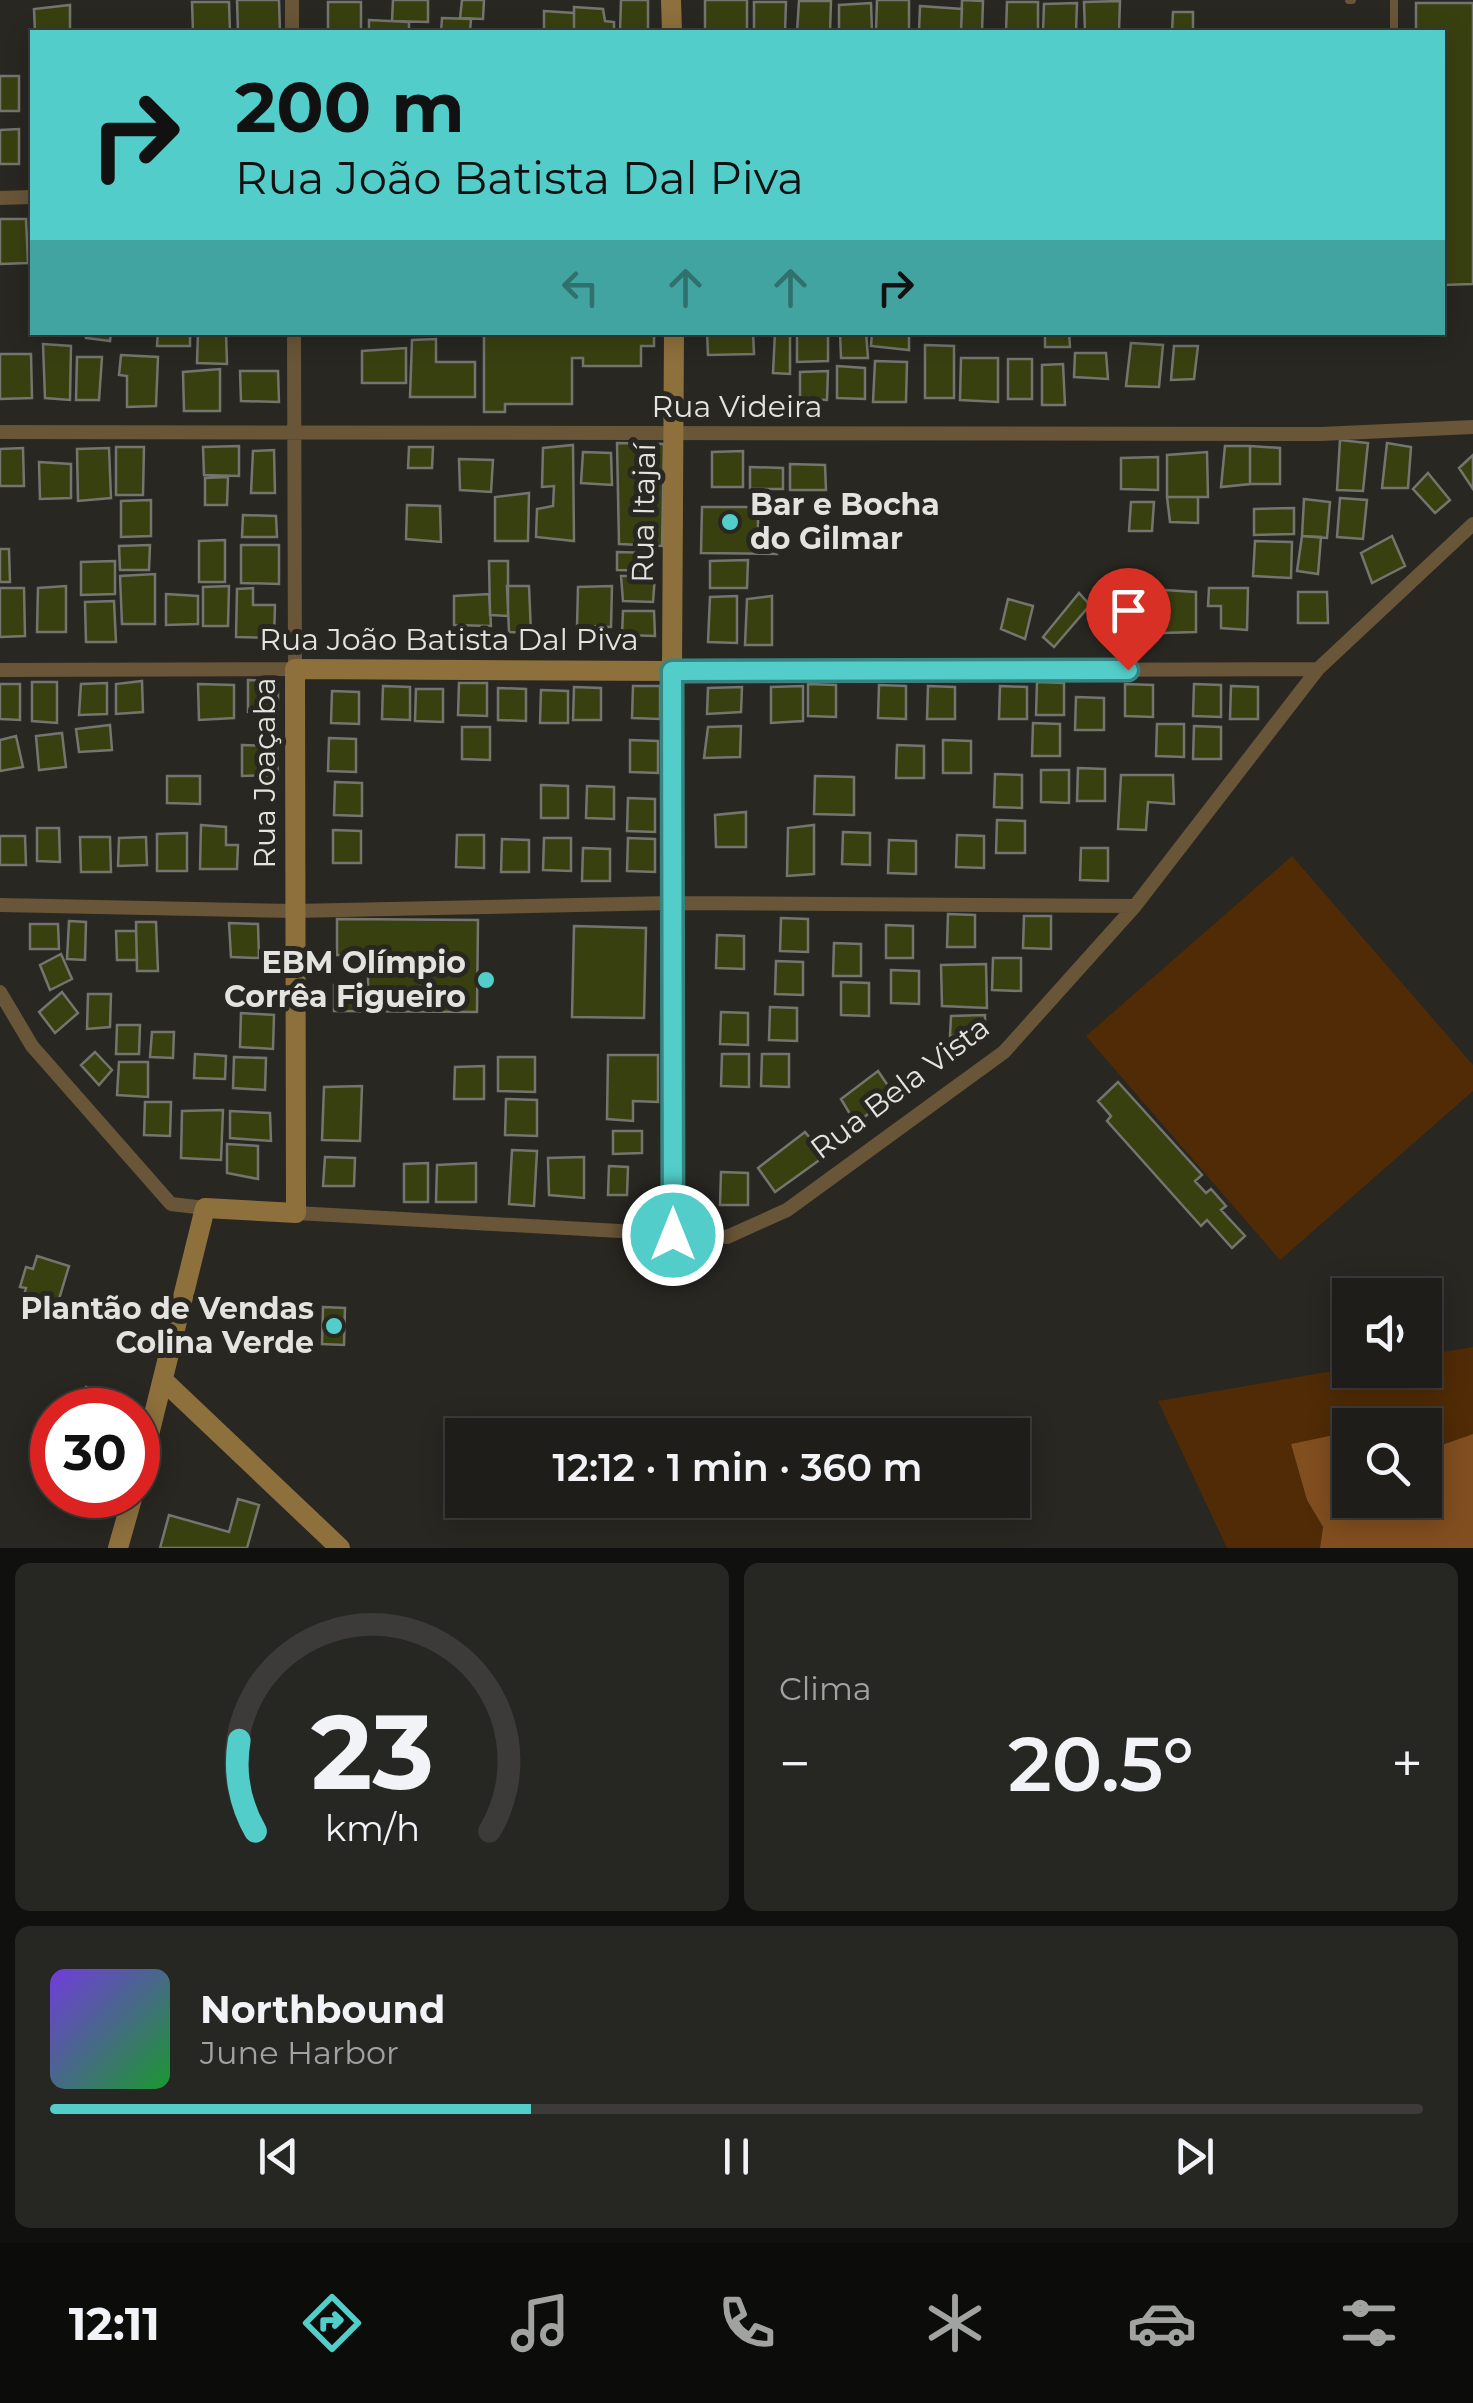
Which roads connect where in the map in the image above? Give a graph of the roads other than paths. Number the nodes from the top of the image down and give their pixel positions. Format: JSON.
{"nodes":[{"id":1,"x":292,"y":0,"type":"edge"},
{"id":2,"x":671,"y":0,"type":"edge"},
{"id":3,"x":1394,"y":0,"type":"edge"},
{"id":4,"x":292,"y":30,"type":"edge"},
{"id":5,"x":672,"y":30,"type":"edge"},
{"id":6,"x":1394,"y":30,"type":"edge"},
{"id":7,"x":0,"y":198,"type":"edge"},
{"id":8,"x":30,"y":198,"type":"edge"},
{"id":9,"x":294,"y":335,"type":"edge"},
{"id":10,"x":674,"y":335,"type":"edge"},
{"id":11,"x":1473,"y":428,"type":"edge"},
{"id":12,"x":0,"y":432,"type":"edge"},
{"id":13,"x":294,"y":433,"type":"junction"},
{"id":14,"x":675,"y":434,"type":"junction"},
{"id":15,"x":1473,"y":524,"type":"edge"},
{"id":16,"x":295,"y":669,"type":"junction"},
{"id":17,"x":1318,"y":669,"type":"junction"},
{"id":18,"x":0,"y":670,"type":"edge"},
{"id":19,"x":672,"y":671,"type":"junction"},
{"id":20,"x":670,"y":904,"type":"junction"},
{"id":21,"x":0,"y":905,"type":"edge"},
{"id":22,"x":1135,"y":906,"type":"junction"},
{"id":23,"x":293,"y":911,"type":"junction"},
{"id":24,"x":0,"y":992,"type":"edge"},
{"id":25,"x":205,"y":1208,"type":"junction"},
{"id":26,"x":296,"y":1213,"type":"junction"},
{"id":27,"x":673,"y":1235,"type":"junction"},
{"id":28,"x":164,"y":1382,"type":"junction"},
{"id":29,"x":160,"y":1397,"type":"edge"},
{"id":30,"x":126,"y":1518,"type":"edge"},
{"id":31,"x":118,"y":1548,"type":"edge"},
{"id":32,"x":340,"y":1548,"type":"edge"}],
"edges":[{"from":1,"to":4,"type":"street"},
{"from":2,"to":5,"type":"street"},
{"from":3,"to":6,"type":"lane"},
{"from":7,"to":8,"type":"street"},
{"from":9,"to":13,"type":"street","name":"Rua Joaçaba"},
{"from":10,"to":14,"type":"street","name":"Rua Itajaí"},
{"from":11,"to":14,"type":"street","name":"Rua Videira"},
{"from":12,"to":13,"type":"street","name":"Rua Videira"},
{"from":13,"to":14,"type":"street","name":"Rua Videira"},
{"from":13,"to":16,"type":"street","name":"Rua Joaçaba"},
{"from":14,"to":19,"type":"street","name":"Rua Itajaí"},
{"from":15,"to":17,"type":"street","name":"Rua Bela Vista"},
{"from":16,"to":18,"type":"street","name":"Rua João Batista Dal Piva"},
{"from":16,"to":19,"type":"street","name":"Rua João Batista Dal Piva"},
{"from":16,"to":23,"type":"street","name":"Rua Joaçaba"},
{"from":17,"to":19,"type":"street","name":"Rua João Batista Dal Piva"},
{"from":17,"to":22,"type":"street","name":"Rua Bela Vista"},
{"from":19,"to":20,"type":"street","name":"Rua Itajaí"},
{"from":20,"to":22,"type":"street"},
{"from":20,"to":23,"type":"street"},
{"from":20,"to":27,"type":"street","name":"Rua Itajaí"},
{"from":21,"to":23,"type":"street"},
{"from":22,"to":27,"type":"street","name":"Rua Bela Vista"},
{"from":23,"to":26,"type":"street","name":"Rua Joaçaba"},
{"from":24,"to":25,"type":"street"},
{"from":25,"to":26,"type":"street","name":"Rua Bela Vista"},
{"from":25,"to":28,"type":"street"},
{"from":26,"to":27,"type":"street","name":"Rua Bela Vista"},
{"from":28,"to":29,"type":"street"},
{"from":28,"to":32,"type":"street"},
{"from":30,"to":31,"type":"street"}]}
